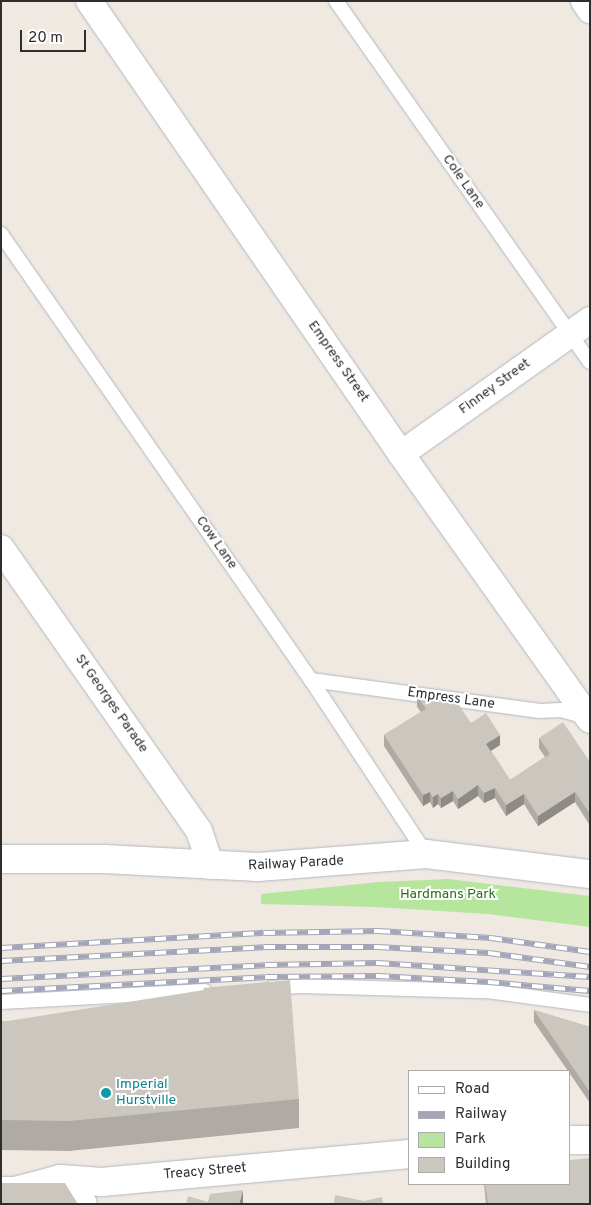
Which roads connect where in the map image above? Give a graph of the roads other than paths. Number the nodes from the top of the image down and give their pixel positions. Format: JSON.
{"nodes":[{"id":1,"x":90,"y":1,"type":"edge"},
{"id":2,"x":336,"y":1,"type":"edge"},
{"id":3,"x":584,"y":1,"type":"edge"},
{"id":4,"x":590,"y":10,"type":"edge"},
{"id":5,"x":1,"y":234,"type":"edge"},
{"id":6,"x":580,"y":326,"type":"edge"},
{"id":7,"x":590,"y":362,"type":"edge"},
{"id":8,"x":401,"y":454,"type":"junction"},
{"id":9,"x":1,"y":548,"type":"edge"},
{"id":10,"x":311,"y":680,"type":"junction"},
{"id":11,"x":590,"y":719,"type":"edge"},
{"id":12,"x":426,"y":854,"type":"junction"},
{"id":13,"x":1,"y":860,"type":"edge"},
{"id":14,"x":211,"y":866,"type":"junction"},
{"id":15,"x":590,"y":874,"type":"edge"},
{"id":16,"x":254,"y":989,"type":"edge"},
{"id":17,"x":224,"y":990,"type":"edge"},
{"id":18,"x":1,"y":1002,"type":"edge"},
{"id":19,"x":590,"y":1005,"type":"edge"},
{"id":20,"x":571,"y":1140,"type":"edge"},
{"id":21,"x":590,"y":1140,"type":"edge"},
{"id":22,"x":408,"y":1154,"type":"edge"},
{"id":23,"x":8,"y":1191,"type":"edge"},
{"id":24,"x":83,"y":1204,"type":"edge"}],
"edges":[{"from":1,"to":8,"type":"street","name":"Empress Street"},
{"from":2,"to":6,"type":"lane","name":"Cole Lane"},
{"from":3,"to":4,"type":"street"},
{"from":5,"to":10,"type":"lane","name":"Cow Lane"},
{"from":6,"to":7,"type":"lane","name":"Cole Lane"},
{"from":6,"to":8,"type":"street","name":"Finney Street"},
{"from":8,"to":11,"type":"street","name":"Empress Street"},
{"from":9,"to":14,"type":"street","name":"St Georges Parade"},
{"from":10,"to":11,"type":"lane","name":"Empress Lane"},
{"from":10,"to":12,"type":"lane","name":"Cow Lane"},
{"from":12,"to":14,"type":"main road","name":"Railway Parade"},
{"from":12,"to":15,"type":"main road","name":"Railway Parade"},
{"from":13,"to":14,"type":"main road","name":"Railway Parade"},
{"from":16,"to":19,"type":"lane"},
{"from":17,"to":18,"type":"lane"},
{"from":20,"to":21,"type":"main road"},
{"from":22,"to":23,"type":"main road","name":"Treacy Street"},
{"from":23,"to":24,"type":"main road"}]}
